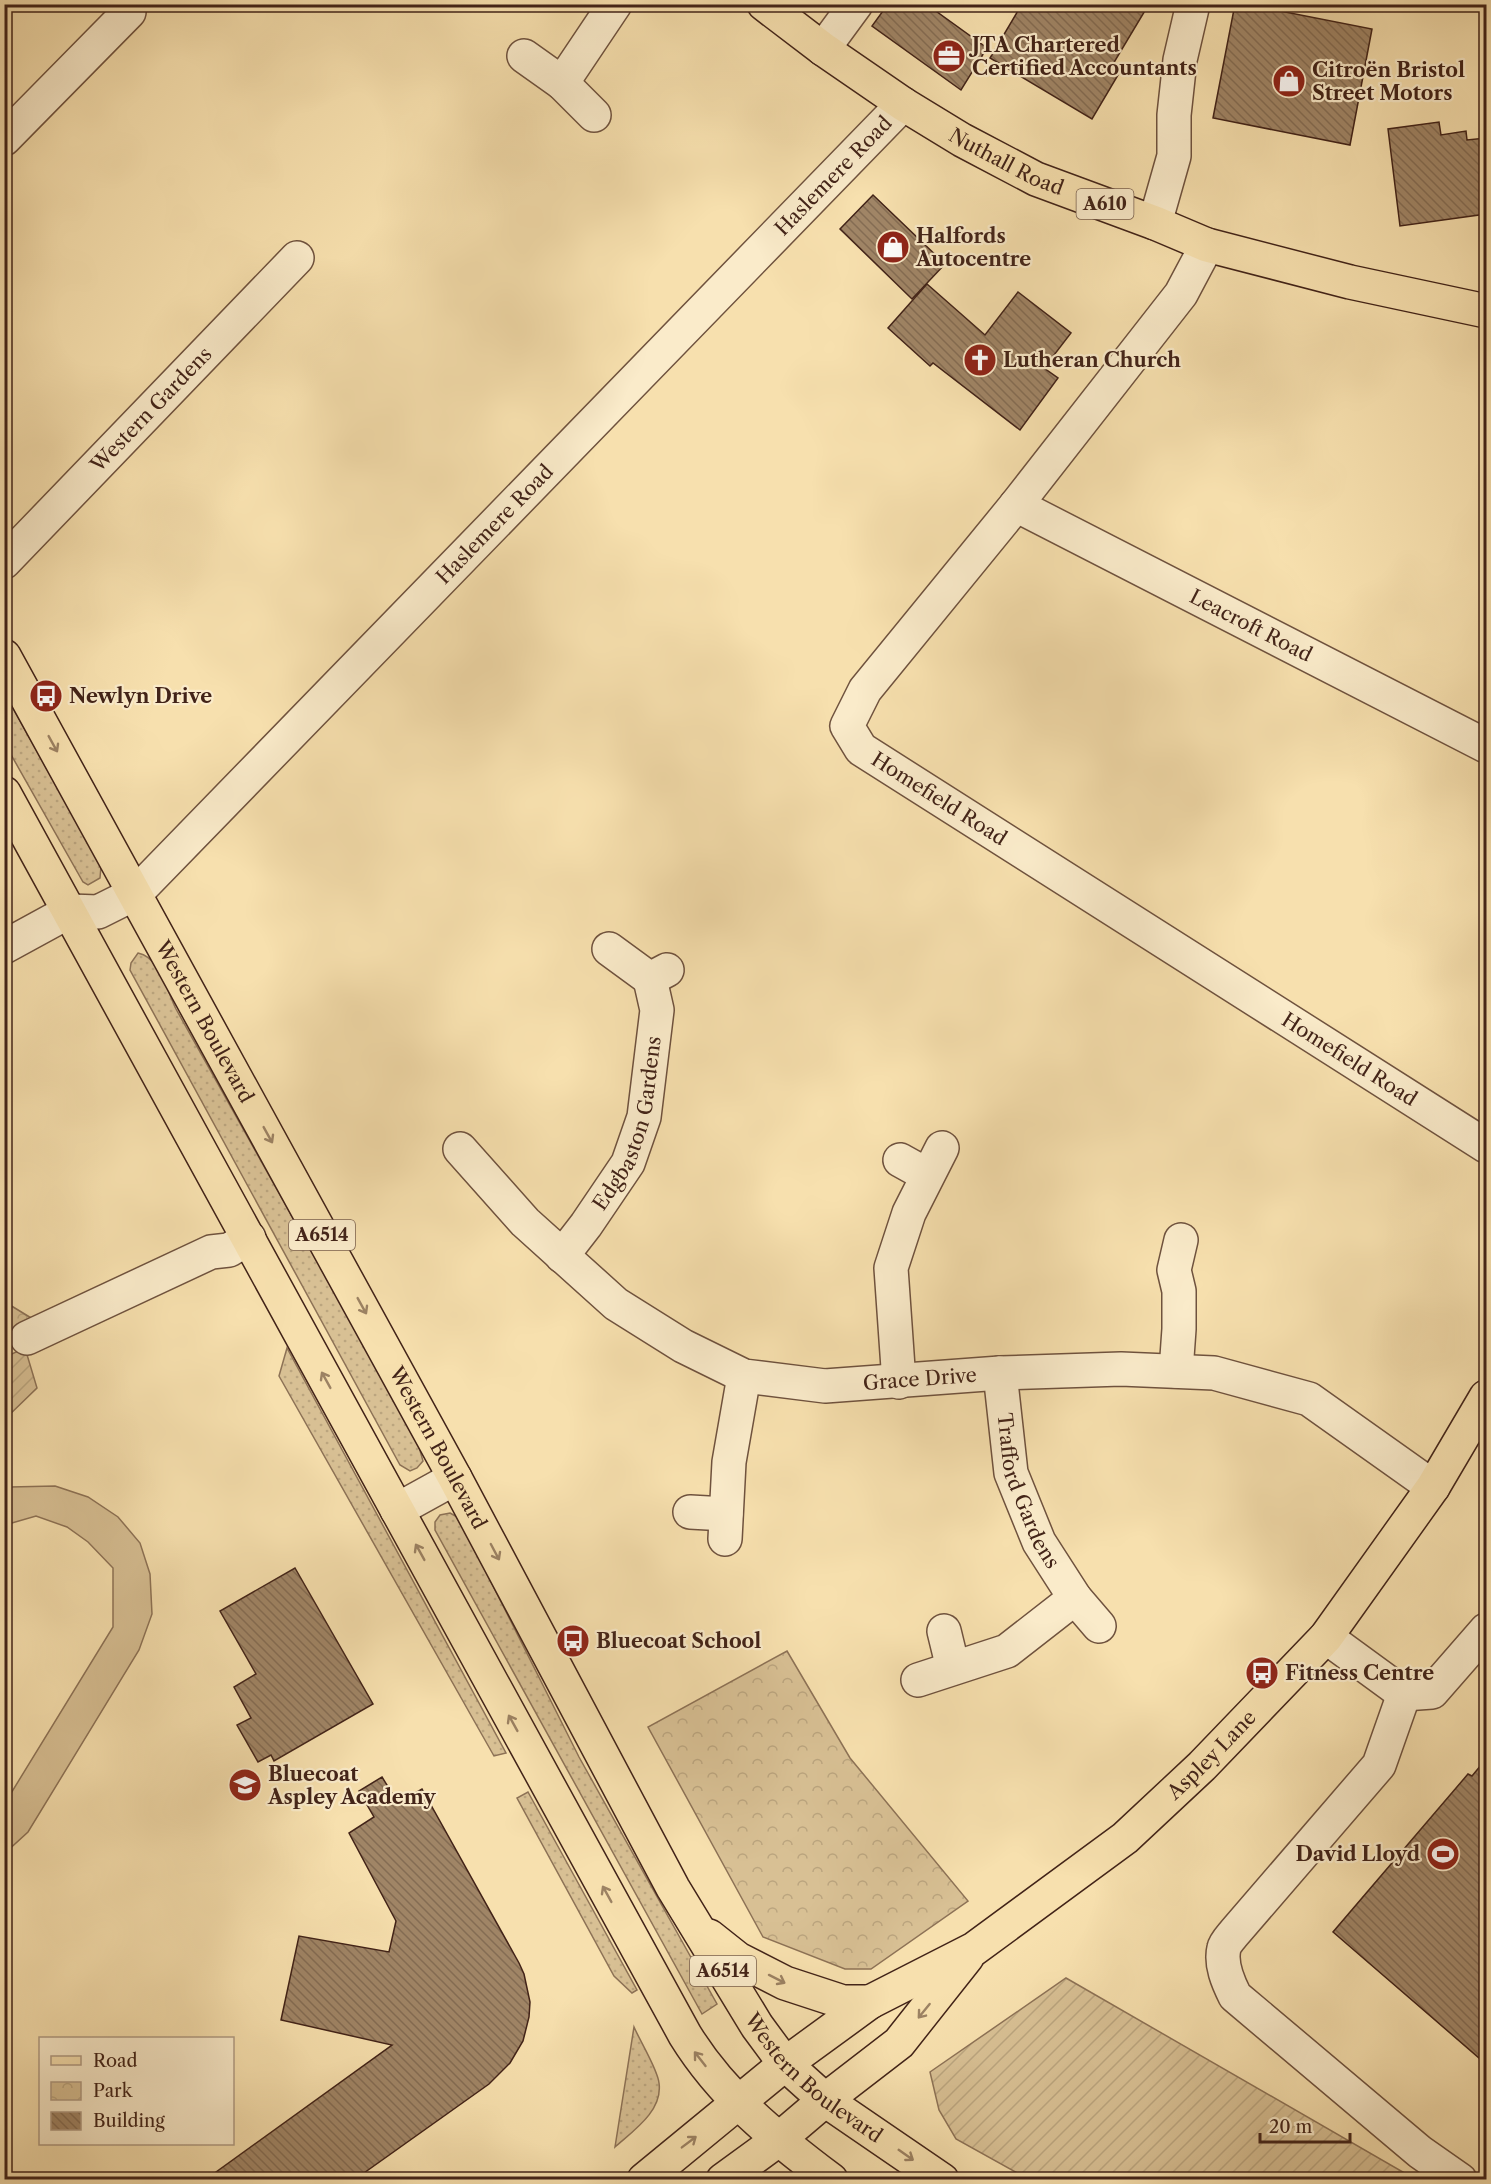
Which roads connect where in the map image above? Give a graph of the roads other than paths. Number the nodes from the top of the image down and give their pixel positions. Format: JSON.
{"nodes":[{"id":1,"x":615,"y":4,"type":"edge"},
{"id":2,"x":764,"y":4,"type":"edge"},
{"id":3,"x":856,"y":4,"type":"edge"},
{"id":4,"x":1193,"y":4,"type":"edge"},
{"id":5,"x":129,"y":12,"type":"dead end"},
{"id":6,"x":823,"y":50,"type":"junction"},
{"id":7,"x":524,"y":56,"type":"dead end"},
{"id":8,"x":562,"y":83,"type":"junction"},
{"id":9,"x":903,"y":104,"type":"junction"},
{"id":10,"x":594,"y":116,"type":"dead end"},
{"id":11,"x":4,"y":139,"type":"edge"},
{"id":12,"x":1155,"y":223,"type":"junction"},
{"id":13,"x":1207,"y":245,"type":"junction"},
{"id":14,"x":297,"y":258,"type":"dead end"},
{"id":15,"x":1486,"y":311,"type":"edge"},
{"id":16,"x":1016,"y":505,"type":"junction"},
{"id":17,"x":4,"y":562,"type":"edge"},
{"id":18,"x":4,"y":656,"type":"edge"},
{"id":19,"x":1486,"y":746,"type":"edge"},
{"id":20,"x":4,"y":793,"type":"edge"},
{"id":21,"x":136,"y":893,"type":"junction"},
{"id":22,"x":70,"y":911,"type":"junction"},
{"id":23,"x":4,"y":947,"type":"edge"},
{"id":24,"x":609,"y":949,"type":"dead end"},
{"id":25,"x":1486,"y":1146,"type":"edge"},
{"id":26,"x":460,"y":1149,"type":"dead end"},
{"id":27,"x":923,"y":1161,"type":"dead end"},
{"id":28,"x":249,"y":1238,"type":"junction"},
{"id":29,"x":1181,"y":1240,"type":"dead end"},
{"id":30,"x":562,"y":1256,"type":"junction"},
{"id":31,"x":27,"y":1338,"type":"dead end"},
{"id":32,"x":1176,"y":1371,"type":"junction"},
{"id":33,"x":1000,"y":1373,"type":"junction"},
{"id":34,"x":744,"y":1376,"type":"junction"},
{"id":35,"x":899,"y":1382,"type":"junction"},
{"id":36,"x":1486,"y":1397,"type":"edge"},
{"id":37,"x":455,"y":1478,"type":"junction"},
{"id":38,"x":1433,"y":1487,"type":"junction"},
{"id":39,"x":397,"y":1510,"type":"junction"},
{"id":40,"x":690,"y":1512,"type":"dead end"},
{"id":41,"x":1076,"y":1598,"type":"junction"},
{"id":42,"x":1099,"y":1626,"type":"dead end"},
{"id":43,"x":1486,"y":1630,"type":"edge"},
{"id":44,"x":944,"y":1631,"type":"dead end"},
{"id":45,"x":1326,"y":1637,"type":"junction"},
{"id":46,"x":953,"y":1668,"type":"junction"},
{"id":47,"x":918,"y":1680,"type":"dead end"},
{"id":48,"x":1404,"y":1694,"type":"junction"},
{"id":49,"x":694,"y":1923,"type":"junction"},
{"id":50,"x":974,"y":1949,"type":"junction"},
{"id":51,"x":870,"y":2002,"type":"junction"},
{"id":52,"x":784,"y":2064,"type":"junction"},
{"id":53,"x":825,"y":2100,"type":"junction"},
{"id":54,"x":738,"y":2104,"type":"junction"},
{"id":55,"x":778,"y":2140,"type":"junction"},
{"id":56,"x":644,"y":2180,"type":"edge"},
{"id":57,"x":723,"y":2180,"type":"edge"},
{"id":58,"x":831,"y":2180,"type":"edge"},
{"id":59,"x":942,"y":2180,"type":"edge"},
{"id":60,"x":1460,"y":2180,"type":"edge"}],
"edges":[{"from":1,"to":8,"type":"street"},
{"from":2,"to":6,"type":"main road","name":"Nuthall Road","number":"A610"},
{"from":3,"to":6,"type":"street"},
{"from":4,"to":12,"type":"street"},
{"from":5,"to":11,"type":"street"},
{"from":6,"to":9,"type":"main road","name":"Nuthall Road","number":"A610"},
{"from":7,"to":8,"type":"street"},
{"from":8,"to":10,"type":"street"},
{"from":9,"to":12,"type":"main road","name":"Nuthall Road","number":"A610"},
{"from":9,"to":21,"type":"street","name":"Haslemere Road"},
{"from":12,"to":13,"type":"main road","name":"Nuthall Road","number":"A610"},
{"from":13,"to":15,"type":"main road","name":"Nuthall Road","number":"A610"},
{"from":13,"to":16,"type":"street","name":"Homefield Road"},
{"from":14,"to":17,"type":"street","name":"Western Gardens"},
{"from":16,"to":19,"type":"street","name":"Leacroft Road"},
{"from":16,"to":25,"type":"street","name":"Homefield Road"},
{"from":18,"to":21,"type":"main road","name":"Western Boulevard","number":"A6514","one_way":true},
{"from":20,"to":22,"type":"main road","number":"A6514"},
{"from":21,"to":22,"type":"street","name":"Haslemere Road"},
{"from":21,"to":37,"type":"main road","name":"Western Boulevard","number":"A6514","one_way":true},
{"from":22,"to":23,"type":"street"},
{"from":22,"to":28,"type":"main road","number":"A6514"},
{"from":24,"to":30,"type":"street","name":"Edgbaston Gardens"},
{"from":26,"to":30,"type":"street","name":"Grace Drive"},
{"from":27,"to":35,"type":"street"},
{"from":28,"to":31,"type":"street"},
{"from":39,"to":28,"type":"main road","number":"A6514","one_way":true},
{"from":29,"to":32,"type":"street"},
{"from":30,"to":34,"type":"street","name":"Grace Drive"},
{"from":32,"to":33,"type":"street","name":"Grace Drive"},
{"from":32,"to":38,"type":"street","name":"Grace Drive"},
{"from":33,"to":35,"type":"street","name":"Grace Drive"},
{"from":33,"to":41,"type":"street","name":"Trafford Gardens"},
{"from":34,"to":35,"type":"street","name":"Grace Drive"},
{"from":34,"to":40,"type":"street"},
{"from":36,"to":38,"type":"main road","name":"Aspley Lane"},
{"from":37,"to":39,"type":"street"},
{"from":37,"to":49,"type":"main road","name":"Western Boulevard","number":"A6514","one_way":true},
{"from":38,"to":45,"type":"main road","name":"Aspley Lane"},
{"from":54,"to":39,"type":"main road","number":"A6514","one_way":true},
{"from":41,"to":42,"type":"street","name":"Trafford Gardens"},
{"from":41,"to":46,"type":"street"},
{"from":43,"to":48,"type":"street"},
{"from":44,"to":46,"type":"street"},
{"from":45,"to":48,"type":"street"},
{"from":45,"to":50,"type":"main road","name":"Aspley Lane"},
{"from":46,"to":47,"type":"street"},
{"from":48,"to":60,"type":"street"},
{"from":49,"to":51,"type":"main road","one_way":true},
{"from":49,"to":52,"type":"main road","name":"Western Boulevard","number":"A6514"},
{"from":50,"to":51,"type":"main road","name":"Aspley Lane"},
{"from":50,"to":53,"type":"main road","name":"Aspley Lane","one_way":true},
{"from":51,"to":52,"type":"main road","name":"Aspley Lane"},
{"from":52,"to":53,"type":"main road","name":"Western Boulevard","number":"A6514"},
{"from":52,"to":54,"type":"main road","name":"Aspley Lane"},
{"from":53,"to":55,"type":"main road","name":"Aspley Lane"},
{"from":53,"to":59,"type":"main road","name":"Western Boulevard","number":"A6514","one_way":true},
{"from":54,"to":55,"type":"main road","number":"A6514"},
{"from":56,"to":54,"type":"main road","name":"Aspley Lane","one_way":true},
{"from":55,"to":57,"type":"main road","name":"Aspley Lane"},
{"from":55,"to":58,"type":"main road","number":"A6514"}]}
